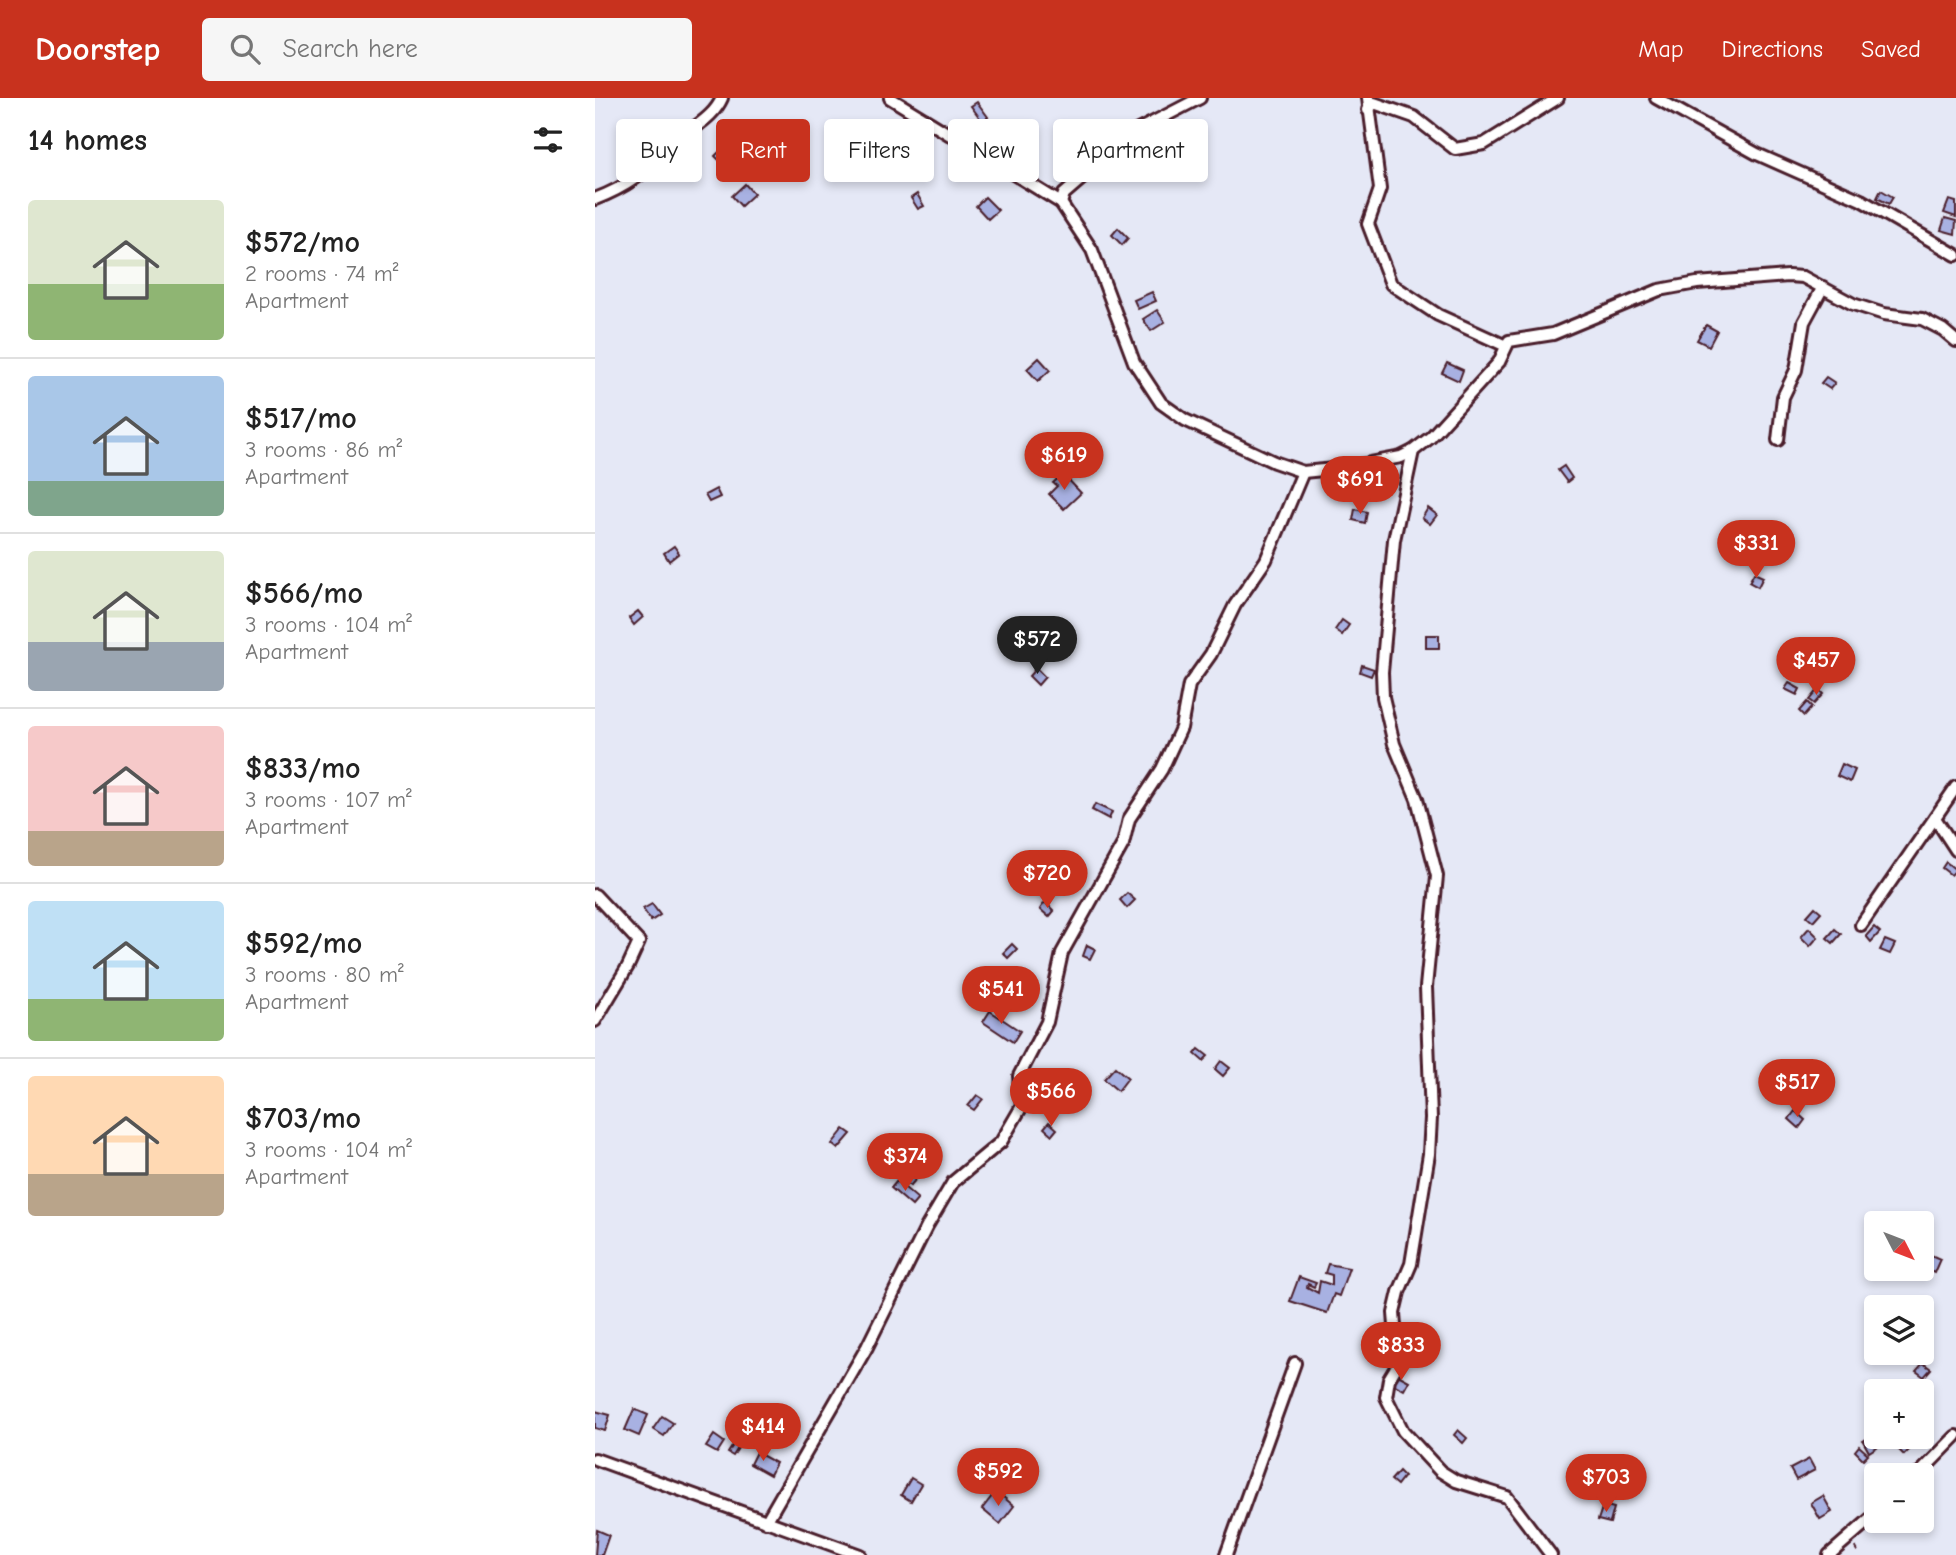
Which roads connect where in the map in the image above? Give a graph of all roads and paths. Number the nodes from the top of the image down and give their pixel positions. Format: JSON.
{"nodes":[{"id":1,"x":722,"y":98,"type":"edge"},
{"id":2,"x":890,"y":98,"type":"edge"},
{"id":3,"x":1200,"y":98,"type":"edge"},
{"id":4,"x":1558,"y":98,"type":"edge"},
{"id":5,"x":1656,"y":98,"type":"edge"},
{"id":6,"x":1368,"y":104,"type":"edge"},
{"id":7,"x":595,"y":199,"type":"edge"},
{"id":8,"x":1061,"y":203,"type":"junction"},
{"id":9,"x":1956,"y":255,"type":"edge"},
{"id":10,"x":1823,"y":287,"type":"junction"},
{"id":11,"x":1956,"y":341,"type":"edge"},
{"id":12,"x":1506,"y":345,"type":"junction"},
{"id":13,"x":1778,"y":440,"type":"dead end"},
{"id":14,"x":1413,"y":451,"type":"junction"},
{"id":15,"x":1303,"y":472,"type":"junction"},
{"id":16,"x":1956,"y":787,"type":"edge"},
{"id":17,"x":1935,"y":818,"type":"junction"},
{"id":18,"x":1956,"y":850,"type":"edge"},
{"id":19,"x":595,"y":895,"type":"edge"},
{"id":20,"x":1861,"y":925,"type":"dead end"},
{"id":21,"x":595,"y":1021,"type":"edge"},
{"id":22,"x":1295,"y":1363,"type":"dead end"},
{"id":23,"x":1956,"y":1436,"type":"edge"},
{"id":24,"x":595,"y":1459,"type":"edge"},
{"id":25,"x":1930,"y":1463,"type":"edge"},
{"id":26,"x":766,"y":1522,"type":"junction"},
{"id":27,"x":1864,"y":1524,"type":"edge"},
{"id":28,"x":860,"y":1555,"type":"edge"},
{"id":29,"x":1226,"y":1555,"type":"edge"},
{"id":30,"x":1551,"y":1555,"type":"edge"},
{"id":31,"x":1829,"y":1555,"type":"edge"}],
"edges":[{"from":1,"to":7,"type":"street"},
{"from":2,"to":8,"type":"street"},
{"from":3,"to":8,"type":"street"},
{"from":4,"to":6,"type":"street"},
{"from":5,"to":9,"type":"street"},
{"from":6,"to":12,"type":"street"},
{"from":8,"to":15,"type":"street"},
{"from":10,"to":11,"type":"street"},
{"from":10,"to":12,"type":"street"},
{"from":10,"to":13,"type":"street"},
{"from":12,"to":14,"type":"street"},
{"from":14,"to":15,"type":"street"},
{"from":14,"to":30,"type":"street"},
{"from":15,"to":26,"type":"street"},
{"from":16,"to":17,"type":"street"},
{"from":17,"to":18,"type":"street"},
{"from":17,"to":20,"type":"street"},
{"from":19,"to":21,"type":"street"},
{"from":22,"to":29,"type":"street"},
{"from":23,"to":25,"type":"street"},
{"from":24,"to":26,"type":"street"},
{"from":26,"to":28,"type":"street"},
{"from":27,"to":31,"type":"street"}]}
